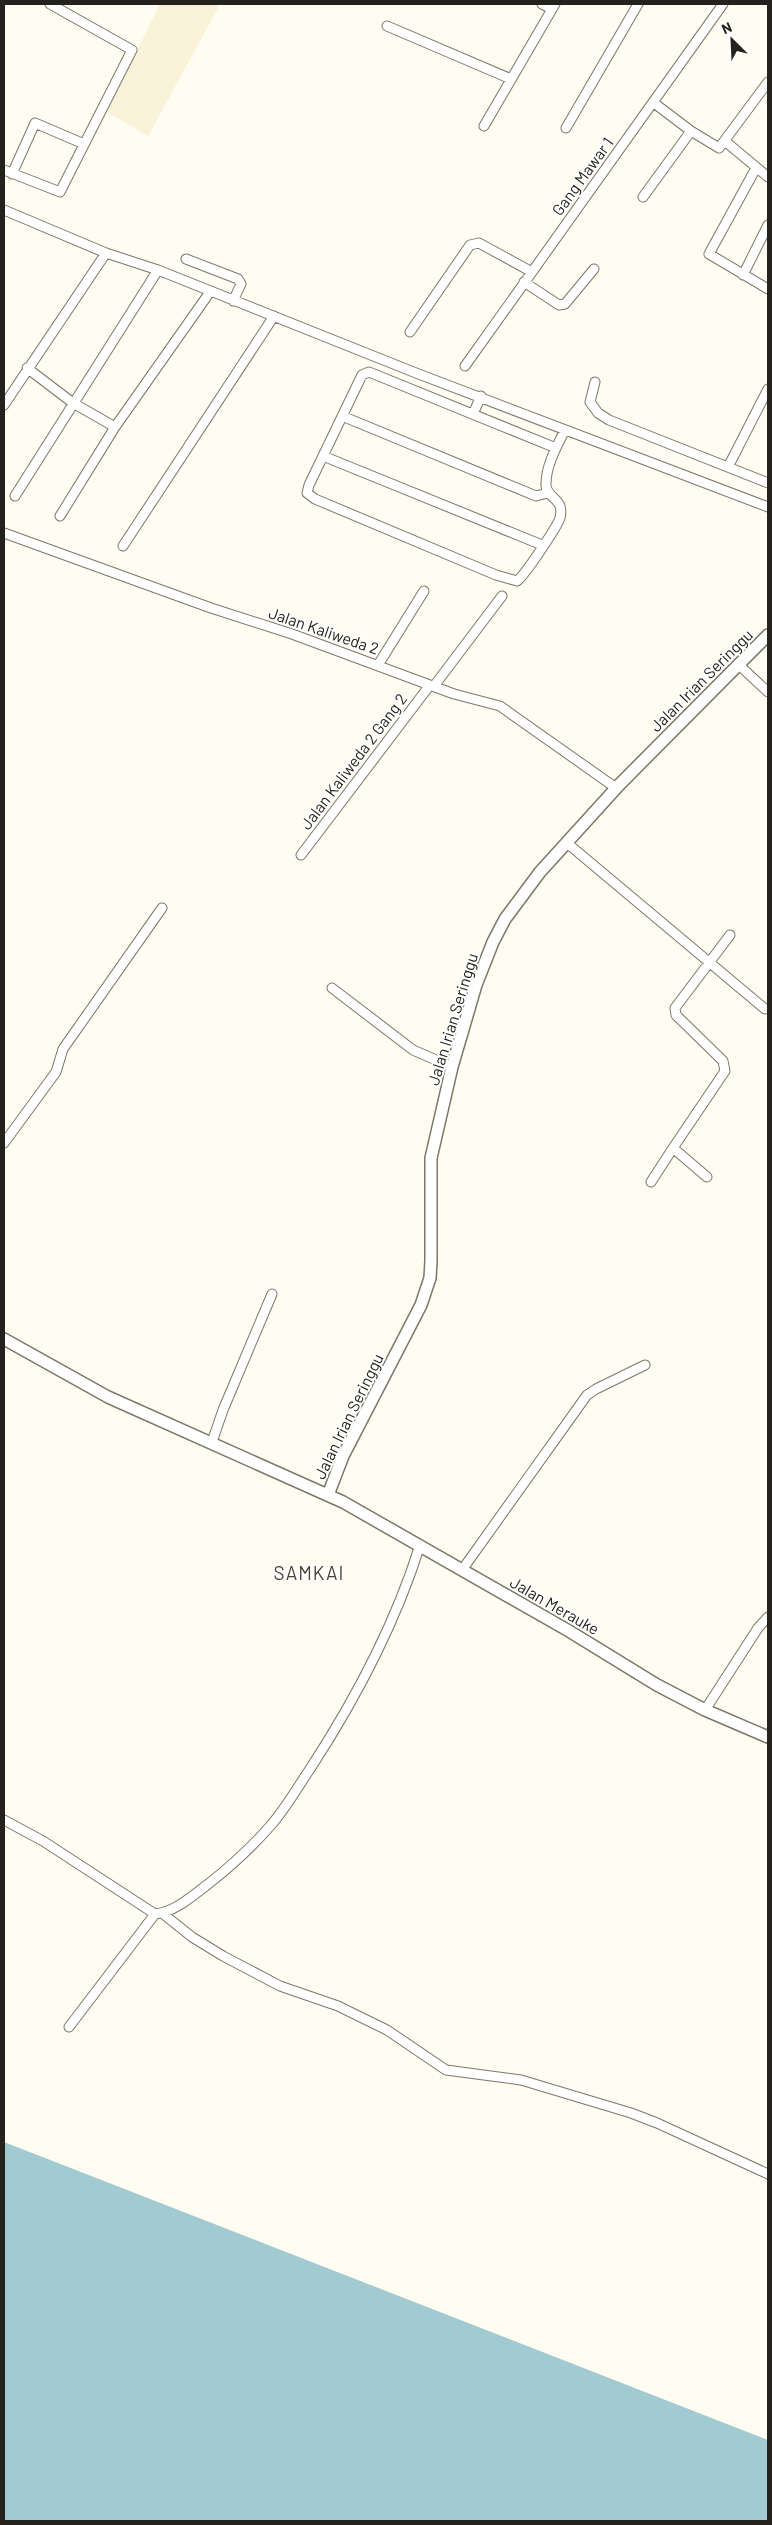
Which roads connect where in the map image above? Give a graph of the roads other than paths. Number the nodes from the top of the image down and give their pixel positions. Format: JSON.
{"nodes":[{"id":1,"x":50,"y":4,"type":"edge"},
{"id":2,"x":542,"y":4,"type":"edge"},
{"id":3,"x":638,"y":4,"type":"edge"},
{"id":4,"x":723,"y":4,"type":"edge"},
{"id":5,"x":553,"y":6,"type":"edge"},
{"id":6,"x":387,"y":26,"type":"dead end"},
{"id":7,"x":511,"y":79,"type":"junction"},
{"id":8,"x":768,"y":82,"type":"edge"},
{"id":9,"x":654,"y":104,"type":"junction"},
{"id":10,"x":484,"y":126,"type":"dead end"},
{"id":11,"x":566,"y":128,"type":"dead end"},
{"id":12,"x":691,"y":132,"type":"junction"},
{"id":13,"x":726,"y":142,"type":"junction"},
{"id":14,"x":84,"y":144,"type":"junction"},
{"id":15,"x":756,"y":168,"type":"junction"},
{"id":16,"x":8,"y":172,"type":"edge"},
{"id":17,"x":768,"y":177,"type":"edge"},
{"id":18,"x":643,"y":197,"type":"dead end"},
{"id":19,"x":4,"y":210,"type":"edge"},
{"id":20,"x":768,"y":225,"type":"edge"},
{"id":21,"x":765,"y":240,"type":"edge"},
{"id":22,"x":106,"y":253,"type":"junction"},
{"id":23,"x":186,"y":259,"type":"dead end"},
{"id":24,"x":158,"y":270,"type":"junction"},
{"id":25,"x":594,"y":270,"type":"dead end"},
{"id":26,"x":532,"y":272,"type":"junction"},
{"id":27,"x":743,"y":275,"type":"junction"},
{"id":28,"x":524,"y":282,"type":"junction"},
{"id":29,"x":768,"y":289,"type":"edge"},
{"id":30,"x":210,"y":292,"type":"junction"},
{"id":31,"x":234,"y":299,"type":"junction"},
{"id":32,"x":274,"y":316,"type":"junction"},
{"id":33,"x":410,"y":332,"type":"dead end"},
{"id":34,"x":465,"y":366,"type":"dead end"},
{"id":35,"x":27,"y":368,"type":"junction"},
{"id":36,"x":595,"y":382,"type":"dead end"},
{"id":37,"x":768,"y":389,"type":"edge"},
{"id":38,"x":480,"y":396,"type":"junction"},
{"id":39,"x":74,"y":403,"type":"junction"},
{"id":40,"x":4,"y":405,"type":"edge"},
{"id":41,"x":473,"y":414,"type":"junction"},
{"id":42,"x":342,"y":416,"type":"junction"},
{"id":43,"x":115,"y":427,"type":"junction"},
{"id":44,"x":565,"y":430,"type":"junction"},
{"id":45,"x":556,"y":448,"type":"junction"},
{"id":46,"x":323,"y":456,"type":"junction"},
{"id":47,"x":728,"y":467,"type":"junction"},
{"id":48,"x":768,"y":483,"type":"edge"},
{"id":49,"x":548,"y":493,"type":"junction"},
{"id":50,"x":15,"y":496,"type":"dead end"},
{"id":51,"x":768,"y":507,"type":"edge"},
{"id":52,"x":60,"y":516,"type":"dead end"},
{"id":53,"x":4,"y":533,"type":"edge"},
{"id":54,"x":123,"y":546,"type":"dead end"},
{"id":55,"x":542,"y":546,"type":"junction"},
{"id":56,"x":424,"y":591,"type":"dead end"},
{"id":57,"x":502,"y":596,"type":"dead end"},
{"id":58,"x":768,"y":635,"type":"edge"},
{"id":59,"x":378,"y":665,"type":"junction"},
{"id":60,"x":739,"y":665,"type":"junction"},
{"id":61,"x":432,"y":686,"type":"junction"},
{"id":62,"x":768,"y":692,"type":"edge"},
{"id":63,"x":616,"y":788,"type":"junction"},
{"id":64,"x":566,"y":843,"type":"junction"},
{"id":65,"x":300,"y":855,"type":"dead end"},
{"id":66,"x":162,"y":908,"type":"dead end"},
{"id":67,"x":730,"y":935,"type":"dead end"},
{"id":68,"x":710,"y":961,"type":"junction"},
{"id":69,"x":332,"y":988,"type":"dead end"},
{"id":70,"x":765,"y":1010,"type":"dead end"},
{"id":71,"x":452,"y":1067,"type":"junction"},
{"id":72,"x":4,"y":1143,"type":"edge"},
{"id":73,"x":673,"y":1148,"type":"junction"},
{"id":74,"x":707,"y":1176,"type":"dead end"},
{"id":75,"x":651,"y":1182,"type":"dead end"},
{"id":76,"x":272,"y":1294,"type":"dead end"},
{"id":77,"x":4,"y":1339,"type":"edge"},
{"id":78,"x":645,"y":1365,"type":"dead end"},
{"id":79,"x":212,"y":1442,"type":"junction"},
{"id":80,"x":328,"y":1495,"type":"junction"},
{"id":81,"x":420,"y":1545,"type":"junction"},
{"id":82,"x":462,"y":1570,"type":"junction"},
{"id":83,"x":768,"y":1617,"type":"edge"},
{"id":84,"x":705,"y":1710,"type":"junction"},
{"id":85,"x":768,"y":1737,"type":"edge"},
{"id":86,"x":4,"y":1820,"type":"edge"},
{"id":87,"x":159,"y":1914,"type":"junction"},
{"id":88,"x":68,"y":2027,"type":"dead end"},
{"id":89,"x":768,"y":2174,"type":"edge"}],
"edges":[{"from":1,"to":14,"type":"street"},
{"from":2,"to":5,"type":"street"},
{"from":3,"to":11,"type":"street"},
{"from":4,"to":9,"type":"street","name":"Gang Mawar 1"},
{"from":5,"to":7,"type":"street"},
{"from":6,"to":7,"type":"street"},
{"from":7,"to":10,"type":"street"},
{"from":8,"to":13,"type":"street"},
{"from":9,"to":12,"type":"street"},
{"from":9,"to":26,"type":"street","name":"Gang Mawar 1"},
{"from":12,"to":13,"type":"street"},
{"from":12,"to":18,"type":"street"},
{"from":13,"to":15,"type":"street"},
{"from":14,"to":16,"type":"street"},
{"from":14,"to":16,"type":"street"},
{"from":15,"to":17,"type":"street"},
{"from":15,"to":27,"type":"street"},
{"from":19,"to":22,"type":"street"},
{"from":20,"to":21,"type":"street"},
{"from":21,"to":27,"type":"street"},
{"from":22,"to":24,"type":"street"},
{"from":22,"to":35,"type":"street"},
{"from":23,"to":31,"type":"street"},
{"from":24,"to":30,"type":"street"},
{"from":24,"to":39,"type":"street"},
{"from":25,"to":28,"type":"street"},
{"from":26,"to":28,"type":"street","name":"Gang Mawar 1"},
{"from":26,"to":33,"type":"street"},
{"from":27,"to":29,"type":"street"},
{"from":28,"to":34,"type":"street","name":"Gang Mawar 1"},
{"from":30,"to":31,"type":"street"},
{"from":30,"to":43,"type":"street"},
{"from":31,"to":32,"type":"street"},
{"from":32,"to":38,"type":"street"},
{"from":32,"to":54,"type":"street"},
{"from":35,"to":39,"type":"street"},
{"from":35,"to":40,"type":"street"},
{"from":36,"to":47,"type":"street"},
{"from":37,"to":47,"type":"street"},
{"from":38,"to":41,"type":"street"},
{"from":38,"to":44,"type":"street"},
{"from":39,"to":43,"type":"street"},
{"from":39,"to":50,"type":"street"},
{"from":41,"to":42,"type":"street"},
{"from":41,"to":45,"type":"street"},
{"from":42,"to":46,"type":"street"},
{"from":42,"to":49,"type":"street"},
{"from":43,"to":52,"type":"street"},
{"from":44,"to":45,"type":"street"},
{"from":44,"to":51,"type":"street"},
{"from":45,"to":49,"type":"street"},
{"from":46,"to":55,"type":"street"},
{"from":46,"to":55,"type":"street"},
{"from":47,"to":48,"type":"street"},
{"from":49,"to":55,"type":"street"},
{"from":53,"to":59,"type":"street","name":"Jalan Kaliweda 2"},
{"from":56,"to":59,"type":"street"},
{"from":57,"to":61,"type":"street","name":"Jalan Kaliweda 2 Gang 2"},
{"from":58,"to":60,"type":"street","name":"Jalan Irian Seringgu"},
{"from":59,"to":61,"type":"street","name":"Jalan Kaliweda 2"},
{"from":60,"to":62,"type":"street"},
{"from":60,"to":63,"type":"street","name":"Jalan Irian Seringgu"},
{"from":61,"to":63,"type":"street","name":"Jalan Kaliweda 2"},
{"from":61,"to":65,"type":"street","name":"Jalan Kaliweda 2 Gang 2"},
{"from":63,"to":64,"type":"street","name":"Jalan Irian Seringgu"},
{"from":64,"to":68,"type":"street"},
{"from":64,"to":71,"type":"street","name":"Jalan Irian Seringgu"},
{"from":66,"to":72,"type":"street"},
{"from":67,"to":68,"type":"street"},
{"from":68,"to":70,"type":"street"},
{"from":68,"to":73,"type":"street"},
{"from":69,"to":71,"type":"street"},
{"from":71,"to":80,"type":"street","name":"Jalan Irian Seringgu"},
{"from":73,"to":74,"type":"street"},
{"from":73,"to":75,"type":"street"},
{"from":76,"to":79,"type":"street"},
{"from":77,"to":79,"type":"street","name":"Jalan Merauke"},
{"from":78,"to":82,"type":"street"},
{"from":79,"to":80,"type":"street","name":"Jalan Merauke"},
{"from":80,"to":81,"type":"street","name":"Jalan Merauke"},
{"from":81,"to":82,"type":"street","name":"Jalan Merauke"},
{"from":81,"to":87,"type":"street"},
{"from":82,"to":84,"type":"street","name":"Jalan Merauke"},
{"from":83,"to":84,"type":"street"},
{"from":84,"to":85,"type":"street","name":"Jalan Merauke"},
{"from":86,"to":87,"type":"street"},
{"from":87,"to":88,"type":"street"},
{"from":87,"to":89,"type":"street"}]}
